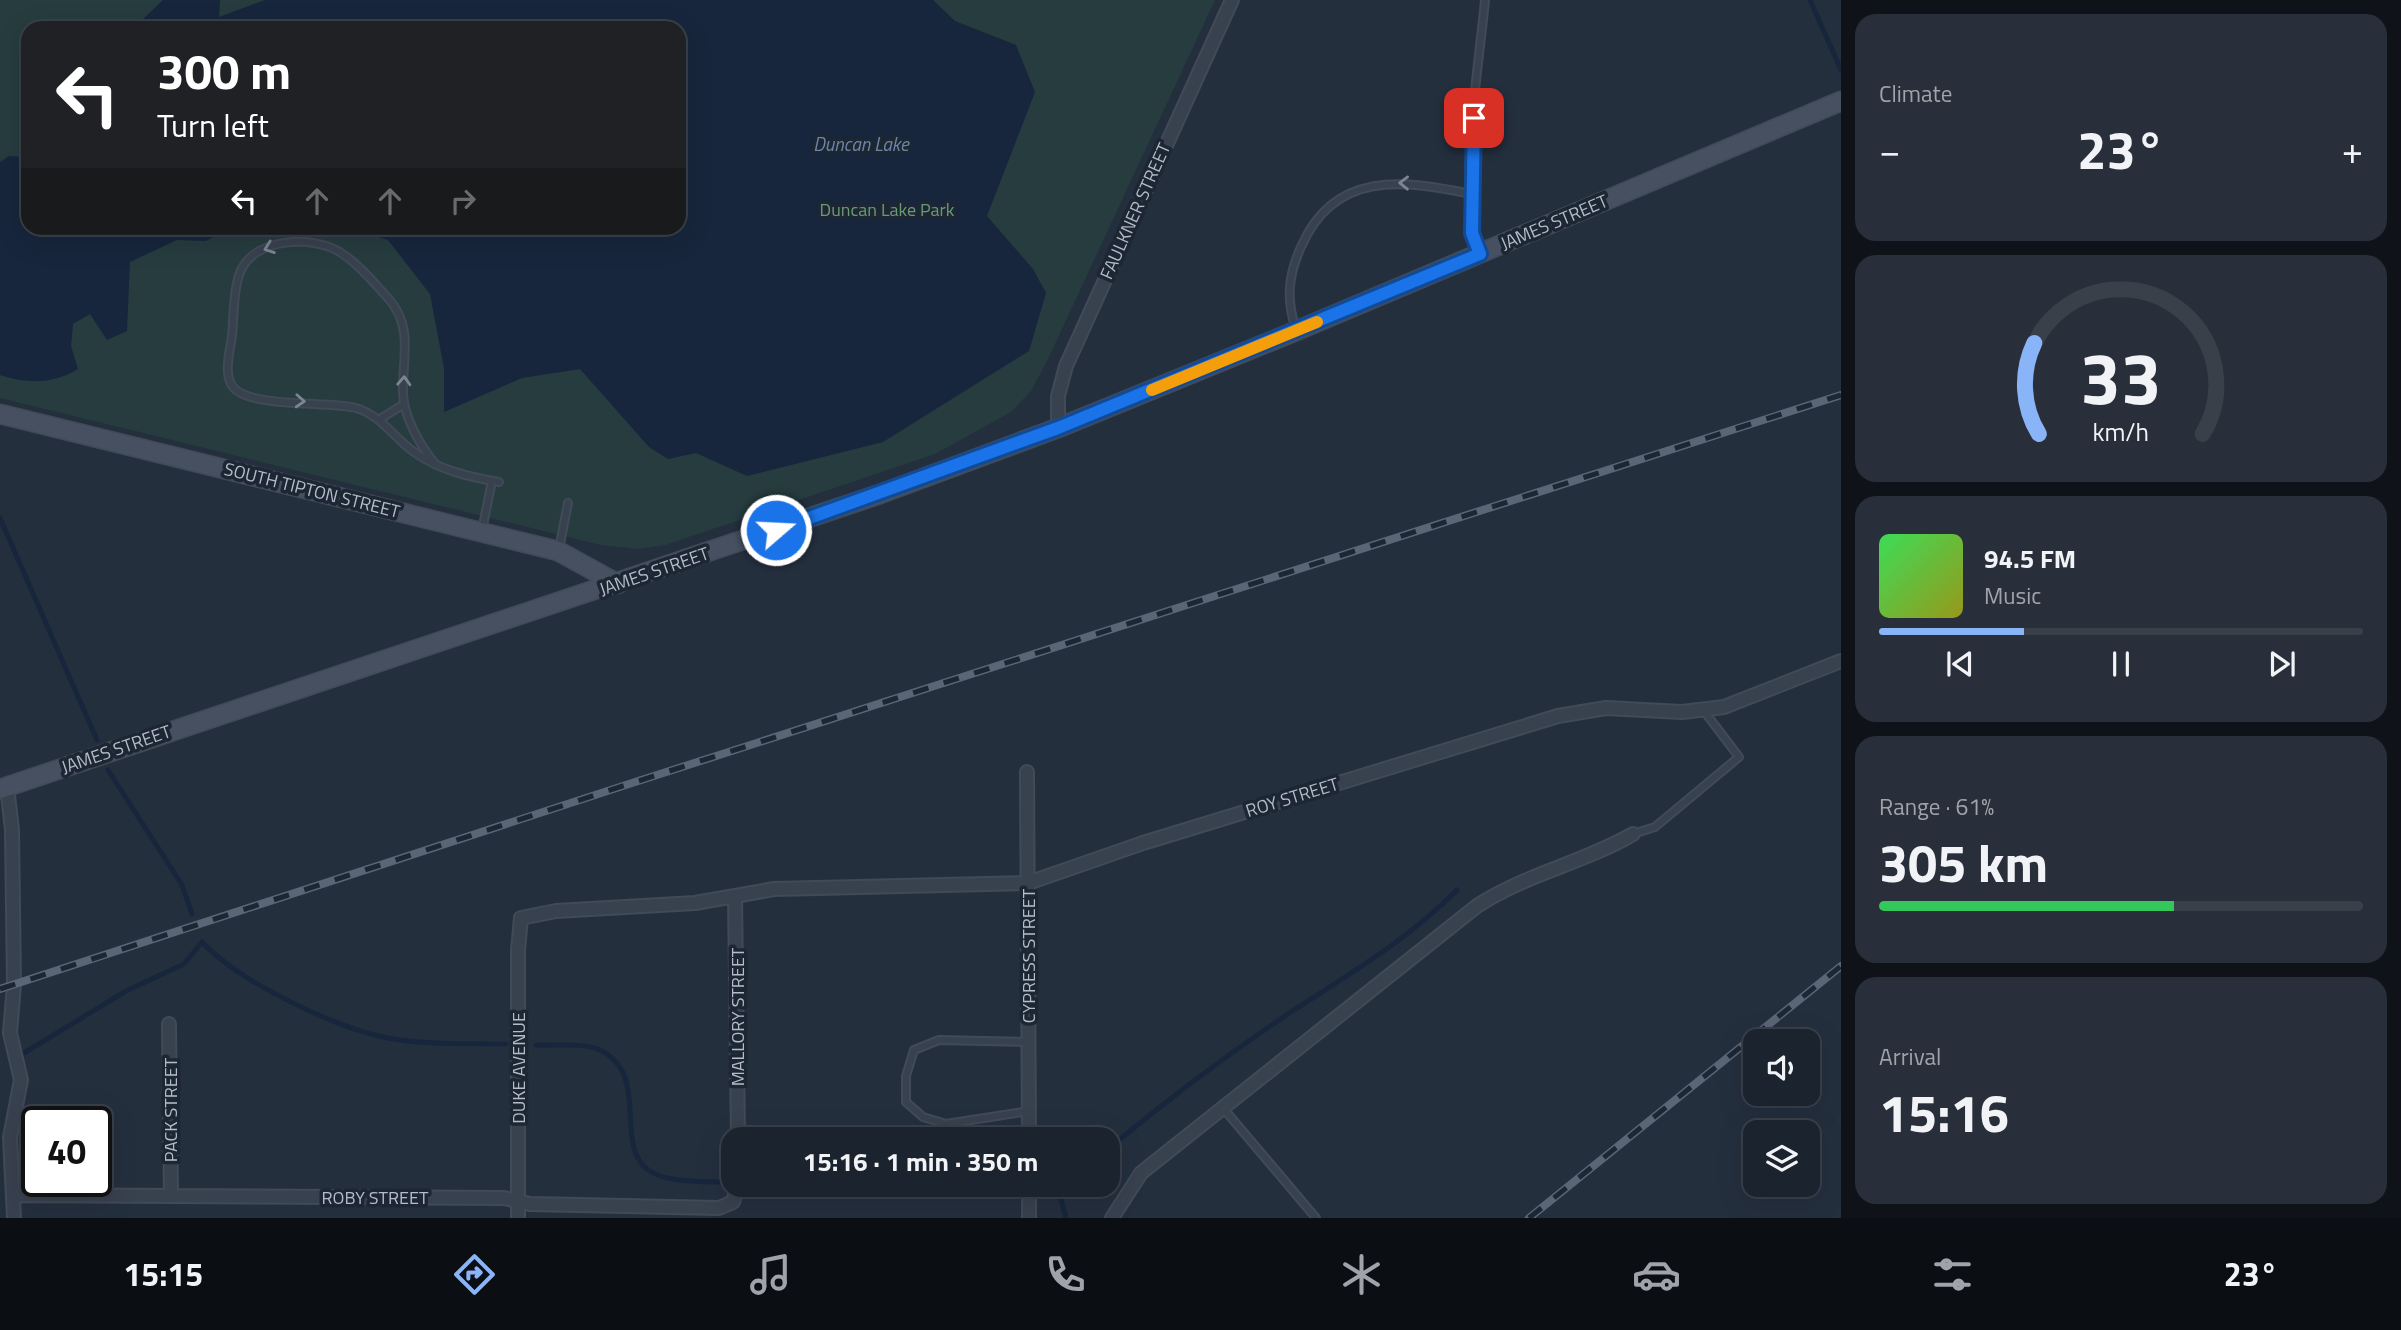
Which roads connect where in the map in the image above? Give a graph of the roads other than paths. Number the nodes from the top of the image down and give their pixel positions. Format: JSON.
{"nodes":[{"id":1,"x":1232,"y":0,"type":"edge"},
{"id":2,"x":1485,"y":0,"type":"edge"},
{"id":3,"x":1841,"y":102,"type":"edge"},
{"id":4,"x":1471,"y":194,"type":"junction"},
{"id":5,"x":1480,"y":254,"type":"junction"},
{"id":6,"x":1296,"y":331,"type":"junction"},
{"id":7,"x":404,"y":404,"type":"junction"},
{"id":8,"x":0,"y":414,"type":"edge"},
{"id":9,"x":380,"y":419,"type":"junction"},
{"id":10,"x":1058,"y":428,"type":"junction"},
{"id":11,"x":436,"y":465,"type":"junction"},
{"id":12,"x":568,"y":503,"type":"dead end"},
{"id":13,"x":481,"y":532,"type":"junction"},
{"id":14,"x":558,"y":551,"type":"junction"},
{"id":15,"x":618,"y":584,"type":"junction"},
{"id":16,"x":1841,"y":661,"type":"edge"},
{"id":17,"x":1704,"y":711,"type":"junction"},
{"id":18,"x":1027,"y":772,"type":"dead end"},
{"id":19,"x":4,"y":787,"type":"edge"},
{"id":20,"x":1633,"y":834,"type":"joint"},
{"id":21,"x":1028,"y":883,"type":"junction"},
{"id":22,"x":735,"y":896,"type":"junction"},
{"id":23,"x":521,"y":918,"type":"joint"},
{"id":24,"x":169,"y":1024,"type":"dead end"},
{"id":25,"x":1029,"y":1042,"type":"junction"},
{"id":26,"x":1223,"y":1108,"type":"junction"},
{"id":27,"x":1029,"y":1111,"type":"junction"},
{"id":28,"x":738,"y":1127,"type":"edge"},
{"id":29,"x":1029,"y":1127,"type":"edge"},
{"id":30,"x":14,"y":1195,"type":"junction"},
{"id":31,"x":171,"y":1196,"type":"junction"},
{"id":32,"x":734,"y":1197,"type":"edge"},
{"id":33,"x":1029,"y":1197,"type":"edge"},
{"id":34,"x":517,"y":1200,"type":"junction"},
{"id":35,"x":14,"y":1218,"type":"edge"},
{"id":36,"x":518,"y":1218,"type":"edge"},
{"id":37,"x":1029,"y":1218,"type":"edge"},
{"id":38,"x":1112,"y":1218,"type":"edge"},
{"id":39,"x":1316,"y":1218,"type":"edge"}],
"edges":[{"from":1,"to":10,"type":"street","name":"FAULKNER STREET"},
{"from":2,"to":4,"type":"lane"},
{"from":3,"to":5,"type":"street","name":"JAMES STREET"},
{"from":4,"to":5,"type":"lane"},
{"from":4,"to":6,"type":"lane","one_way":true},
{"from":5,"to":6,"type":"street","name":"JAMES STREET"},
{"from":6,"to":10,"type":"street","name":"JAMES STREET"},
{"from":7,"to":9,"type":"lane"},
{"from":7,"to":9,"type":"lane","one_way":true},
{"from":7,"to":11,"type":"lane"},
{"from":8,"to":13,"type":"street","name":"SOUTH TIPTON STREET"},
{"from":9,"to":11,"type":"lane"},
{"from":10,"to":15,"type":"street","name":"JAMES STREET"},
{"from":11,"to":13,"type":"lane"},
{"from":12,"to":14,"type":"lane"},
{"from":13,"to":14,"type":"street","name":"SOUTH TIPTON STREET"},
{"from":14,"to":15,"type":"street","name":"SOUTH TIPTON STREET"},
{"from":15,"to":19,"type":"street","name":"JAMES STREET"},
{"from":16,"to":17,"type":"street","name":"ROY STREET"},
{"from":17,"to":20,"type":"lane"},
{"from":17,"to":21,"type":"street","name":"ROY STREET"},
{"from":18,"to":21,"type":"street","name":"CYPRESS STREET"},
{"from":19,"to":30,"type":"street"},
{"from":20,"to":26,"type":"street"},
{"from":21,"to":22,"type":"street","name":"ROY STREET"},
{"from":21,"to":25,"type":"street","name":"CYPRESS STREET"},
{"from":22,"to":23,"type":"street","name":"ROY STREET"},
{"from":22,"to":28,"type":"street","name":"MALLORY STREET"},
{"from":23,"to":34,"type":"street","name":"DUKE AVENUE"},
{"from":24,"to":31,"type":"street","name":"PACK STREET"},
{"from":25,"to":27,"type":"street","name":"CYPRESS STREET"},
{"from":25,"to":27,"type":"lane"},
{"from":26,"to":38,"type":"street"},
{"from":26,"to":39,"type":"lane"},
{"from":27,"to":29,"type":"street","name":"CYPRESS STREET"},
{"from":30,"to":31,"type":"street","name":"ROBY STREET"},
{"from":30,"to":35,"type":"street"},
{"from":31,"to":34,"type":"street","name":"ROBY STREET"},
{"from":32,"to":34,"type":"street","name":"ROBY STREET"},
{"from":33,"to":37,"type":"street"},
{"from":34,"to":36,"type":"street","name":"DUKE AVENUE"}]}
